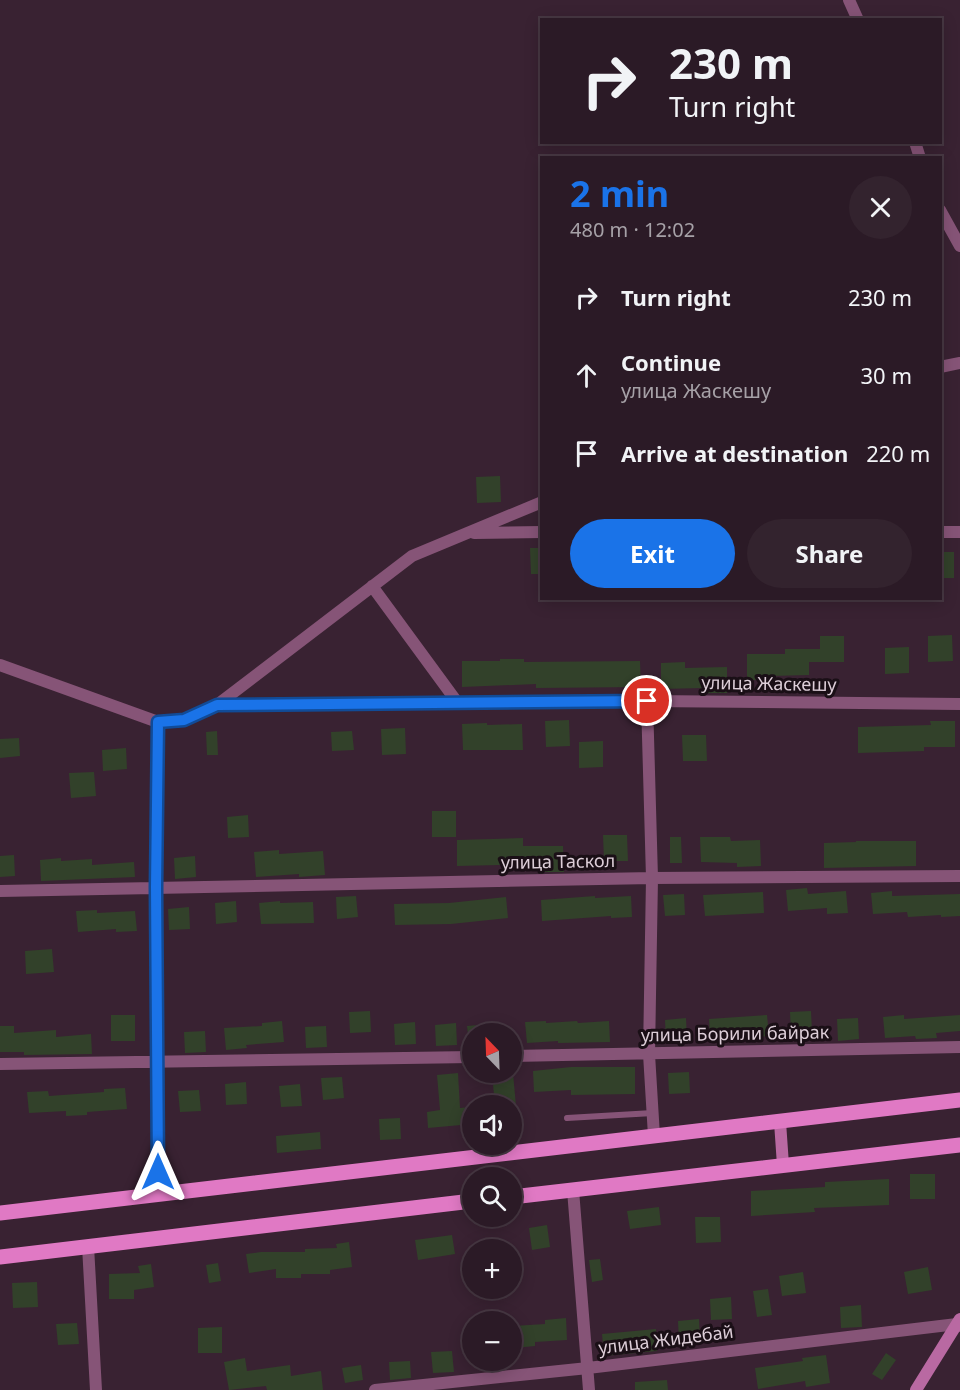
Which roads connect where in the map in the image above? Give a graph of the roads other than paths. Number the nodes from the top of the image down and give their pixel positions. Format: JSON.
{"nodes":[{"id":1,"x":849,"y":0,"type":"edge"},
{"id":2,"x":857,"y":18,"type":"edge"},
{"id":3,"x":942,"y":214,"type":"edge"},
{"id":4,"x":960,"y":246,"type":"edge"},
{"id":5,"x":960,"y":363,"type":"edge"},
{"id":6,"x":942,"y":367,"type":"edge"},
{"id":7,"x":540,"y":503,"type":"edge"},
{"id":8,"x":468,"y":532,"type":"junction"},
{"id":9,"x":540,"y":532,"type":"edge"},
{"id":10,"x":942,"y":532,"type":"edge"},
{"id":11,"x":960,"y":532,"type":"edge"},
{"id":12,"x":372,"y":586,"type":"junction"},
{"id":13,"x":0,"y":665,"type":"edge"},
{"id":14,"x":647,"y":701,"type":"junction"},
{"id":15,"x":457,"y":702,"type":"junction"},
{"id":16,"x":960,"y":704,"type":"edge"},
{"id":17,"x":217,"y":705,"type":"junction"},
{"id":18,"x":158,"y":722,"type":"junction"},
{"id":19,"x":960,"y":876,"type":"edge"},
{"id":20,"x":652,"y":878,"type":"junction"},
{"id":21,"x":156,"y":887,"type":"junction"},
{"id":22,"x":0,"y":891,"type":"edge"},
{"id":23,"x":960,"y":1047,"type":"edge"},
{"id":24,"x":650,"y":1054,"type":"junction"},
{"id":25,"x":522,"y":1056,"type":"edge"},
{"id":26,"x":462,"y":1057,"type":"edge"},
{"id":27,"x":157,"y":1061,"type":"junction"},
{"id":28,"x":0,"y":1064,"type":"edge"},
{"id":29,"x":960,"y":1100,"type":"edge"},
{"id":30,"x":653,"y":1113,"type":"junction"},
{"id":31,"x":567,"y":1118,"type":"dead end"},
{"id":32,"x":780,"y":1122,"type":"junction"},
{"id":33,"x":654,"y":1136,"type":"junction"},
{"id":34,"x":960,"y":1144,"type":"edge"},
{"id":35,"x":783,"y":1165,"type":"junction"},
{"id":36,"x":573,"y":1190,"type":"junction"},
{"id":37,"x":158,"y":1194,"type":"junction"},
{"id":38,"x":522,"y":1196,"type":"edge"},
{"id":39,"x":462,"y":1203,"type":"edge"},
{"id":40,"x":0,"y":1213,"type":"edge"},
{"id":41,"x":88,"y":1246,"type":"junction"},
{"id":42,"x":0,"y":1257,"type":"edge"},
{"id":43,"x":959,"y":1323,"type":"edge"},
{"id":44,"x":588,"y":1368,"type":"junction"},
{"id":45,"x":96,"y":1390,"type":"edge"},
{"id":46,"x":375,"y":1390,"type":"edge"},
{"id":47,"x":589,"y":1390,"type":"edge"},
{"id":48,"x":916,"y":1390,"type":"edge"}],
"edges":[{"from":1,"to":2,"type":"street"},
{"from":3,"to":4,"type":"street"},
{"from":5,"to":6,"type":"street"},
{"from":7,"to":8,"type":"street"},
{"from":8,"to":9,"type":"street"},
{"from":8,"to":12,"type":"street"},
{"from":10,"to":11,"type":"street"},
{"from":12,"to":15,"type":"street"},
{"from":12,"to":17,"type":"street"},
{"from":13,"to":18,"type":"street"},
{"from":14,"to":15,"type":"street","name":"улица Жаскешу"},
{"from":14,"to":16,"type":"street","name":"улица Жаскешу"},
{"from":14,"to":20,"type":"street"},
{"from":15,"to":17,"type":"street","name":"улица Жаскешу"},
{"from":17,"to":18,"type":"street"},
{"from":18,"to":21,"type":"street"},
{"from":19,"to":20,"type":"street","name":"улица Таскол"},
{"from":20,"to":21,"type":"street","name":"улица Таскол"},
{"from":20,"to":24,"type":"street"},
{"from":21,"to":22,"type":"street","name":"улица Таскол"},
{"from":21,"to":27,"type":"street"},
{"from":23,"to":24,"type":"street","name":"улица Борили байрак"},
{"from":24,"to":25,"type":"street","name":"улица Борили байрак"},
{"from":24,"to":30,"type":"street"},
{"from":26,"to":27,"type":"street"},
{"from":27,"to":28,"type":"street"},
{"from":27,"to":37,"type":"street"},
{"from":29,"to":32,"type":"main road"},
{"from":30,"to":31,"type":"lane"},
{"from":30,"to":33,"type":"street"},
{"from":32,"to":33,"type":"main road"},
{"from":32,"to":35,"type":"street"},
{"from":33,"to":37,"type":"main road"},
{"from":34,"to":35,"type":"main road"},
{"from":35,"to":36,"type":"main road"},
{"from":36,"to":38,"type":"main road"},
{"from":36,"to":44,"type":"street"},
{"from":37,"to":40,"type":"main road"},
{"from":39,"to":41,"type":"main road"},
{"from":41,"to":42,"type":"main road"},
{"from":41,"to":45,"type":"street"},
{"from":43,"to":44,"type":"street","name":"улица Жидебай"},
{"from":43,"to":48,"type":"street"},
{"from":44,"to":46,"type":"street","name":"улица Жидебай"},
{"from":44,"to":47,"type":"street"}]}
